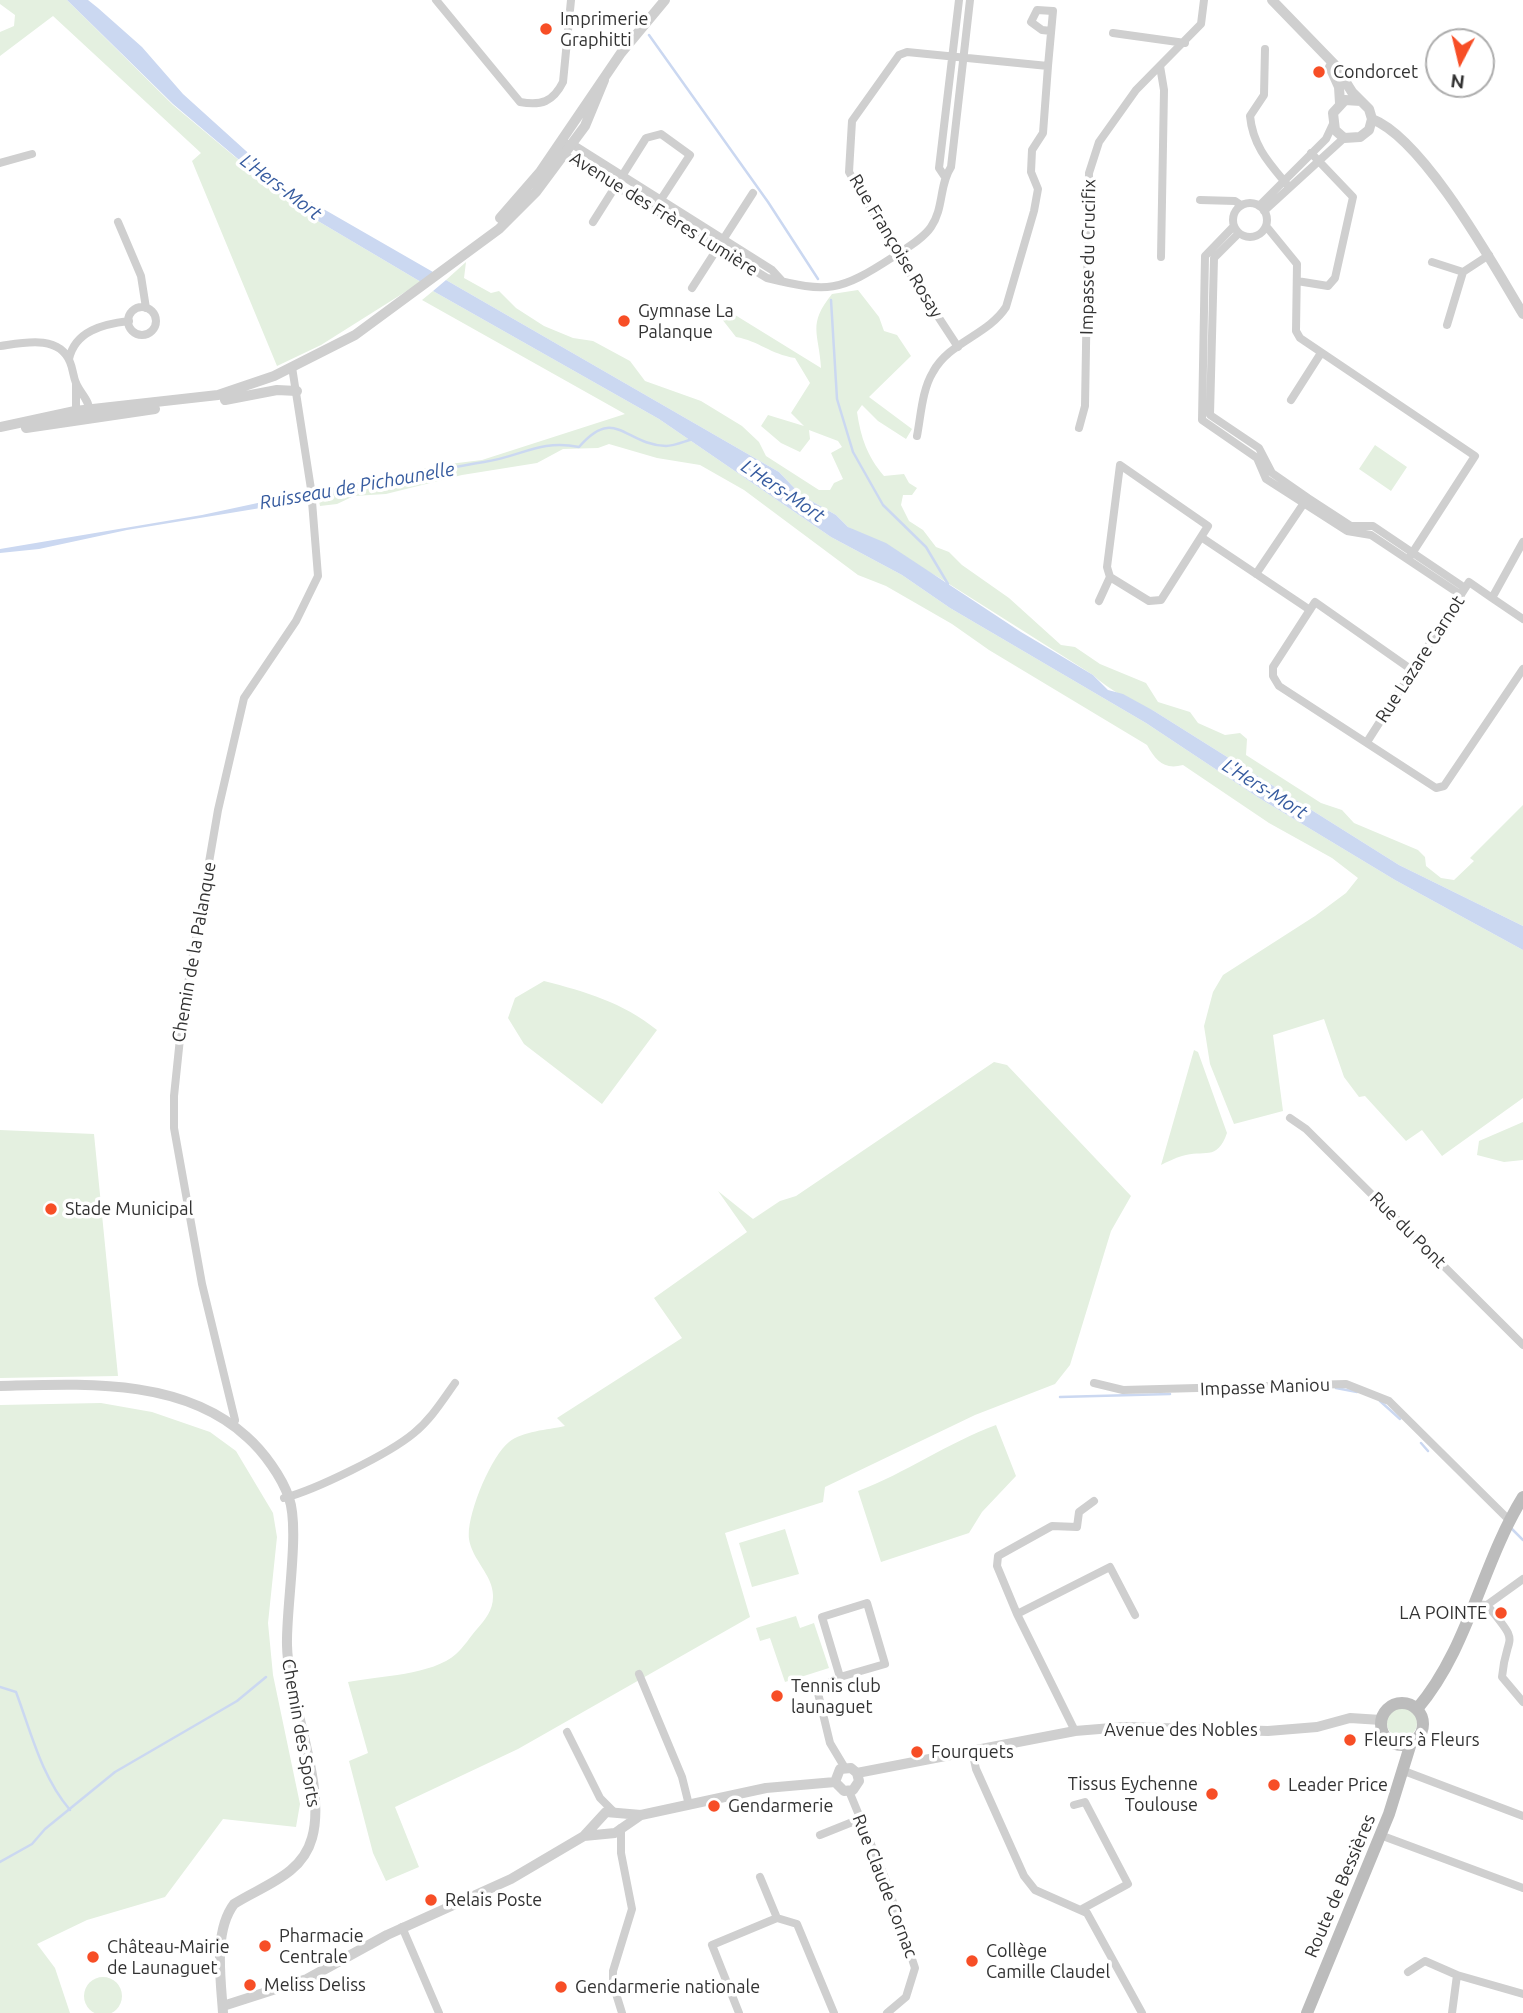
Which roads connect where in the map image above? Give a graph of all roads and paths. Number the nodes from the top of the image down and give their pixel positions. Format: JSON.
{"nodes":[{"id":1,"x":436,"y":0,"type":"edge"},
{"id":2,"x":571,"y":0,"type":"edge"},
{"id":3,"x":655,"y":0,"type":"edge"},
{"id":4,"x":665,"y":0,"type":"edge"},
{"id":5,"x":959,"y":0,"type":"edge"},
{"id":6,"x":970,"y":0,"type":"edge"},
{"id":7,"x":1204,"y":0,"type":"edge"},
{"id":8,"x":1272,"y":0,"type":"edge"},
{"id":9,"x":648,"y":20,"type":"junction"},
{"id":10,"x":1051,"y":31,"type":"dead end"},
{"id":11,"x":1112,"y":33,"type":"dead end"},
{"id":12,"x":1185,"y":43,"type":"junction"},
{"id":13,"x":1265,"y":49,"type":"dead end"},
{"id":14,"x":1324,"y":55,"type":"junction"},
{"id":15,"x":953,"y":56,"type":"junction"},
{"id":16,"x":965,"y":57,"type":"junction"},
{"id":17,"x":1048,"y":66,"type":"junction"},
{"id":18,"x":1160,"y":66,"type":"junction"},
{"id":19,"x":1361,"y":101,"type":"junction"},
{"id":20,"x":1340,"y":103,"type":"junction"},
{"id":21,"x":1372,"y":119,"type":"junction"},
{"id":22,"x":1333,"y":124,"type":"junction"},
{"id":23,"x":1365,"y":135,"type":"junction"},
{"id":24,"x":1396,"y":136,"type":"junction"},
{"id":25,"x":1344,"y":138,"type":"junction"},
{"id":26,"x":566,"y":148,"type":"junction"},
{"id":27,"x":1311,"y":153,"type":"junction"},
{"id":28,"x":32,"y":154,"type":"dead end"},
{"id":29,"x":1318,"y":160,"type":"junction"},
{"id":30,"x":0,"y":163,"type":"edge"},
{"id":31,"x":621,"y":177,"type":"junction"},
{"id":32,"x":945,"y":177,"type":"junction"},
{"id":33,"x":1283,"y":179,"type":"junction"},
{"id":34,"x":615,"y":186,"type":"junction"},
{"id":35,"x":1289,"y":187,"type":"junction"},
{"id":36,"x":753,"y":193,"type":"dead end"},
{"id":37,"x":1200,"y":200,"type":"dead end"},
{"id":38,"x":660,"y":201,"type":"junction"},
{"id":39,"x":1241,"y":205,"type":"junction"},
{"id":40,"x":1262,"y":208,"type":"junction"},
{"id":41,"x":655,"y":210,"type":"junction"},
{"id":42,"x":118,"y":222,"type":"dead end"},
{"id":43,"x":593,"y":222,"type":"dead end"},
{"id":44,"x":1266,"y":226,"type":"junction"},
{"id":45,"x":1237,"y":230,"type":"junction"},
{"id":46,"x":723,"y":239,"type":"junction"},
{"id":47,"x":717,"y":248,"type":"junction"},
{"id":48,"x":897,"y":254,"type":"junction"},
{"id":49,"x":1489,"y":255,"type":"junction"},
{"id":50,"x":1161,"y":257,"type":"dead end"},
{"id":51,"x":1432,"y":262,"type":"dead end"},
{"id":52,"x":1463,"y":272,"type":"junction"},
{"id":53,"x":782,"y":281,"type":"junction"},
{"id":54,"x":1297,"y":281,"type":"junction"},
{"id":55,"x":692,"y":288,"type":"dead end"},
{"id":56,"x":146,"y":308,"type":"junction"},
{"id":57,"x":1523,"y":314,"type":"edge"},
{"id":58,"x":129,"y":321,"type":"junction"},
{"id":59,"x":1447,"y":325,"type":"dead end"},
{"id":60,"x":0,"y":346,"type":"edge"},
{"id":61,"x":958,"y":347,"type":"junction"},
{"id":62,"x":1321,"y":353,"type":"junction"},
{"id":63,"x":69,"y":359,"type":"junction"},
{"id":64,"x":292,"y":367,"type":"junction"},
{"id":65,"x":76,"y":383,"type":"junction"},
{"id":66,"x":297,"y":391,"type":"junction"},
{"id":67,"x":1292,"y":400,"type":"dead end"},
{"id":68,"x":190,"y":402,"type":"junction"},
{"id":69,"x":90,"y":409,"type":"junction"},
{"id":70,"x":79,"y":416,"type":"junction"},
{"id":71,"x":0,"y":427,"type":"edge"},
{"id":72,"x":1079,"y":428,"type":"dead end"},
{"id":73,"x":0,"y":433,"type":"edge"},
{"id":74,"x":917,"y":436,"type":"dead end"},
{"id":75,"x":1306,"y":501,"type":"junction"},
{"id":76,"x":1201,"y":537,"type":"junction"},
{"id":77,"x":1523,"y":542,"type":"edge"},
{"id":78,"x":1410,"y":556,"type":"junction"},
{"id":79,"x":1256,"y":574,"type":"junction"},
{"id":80,"x":1110,"y":577,"type":"junction"},
{"id":81,"x":1463,"y":592,"type":"junction"},
{"id":82,"x":1492,"y":597,"type":"junction"},
{"id":83,"x":1099,"y":601,"type":"dead end"},
{"id":84,"x":1310,"y":610,"type":"junction"},
{"id":85,"x":1523,"y":619,"type":"edge"},
{"id":86,"x":1523,"y":669,"type":"edge"},
{"id":87,"x":1412,"y":670,"type":"junction"},
{"id":88,"x":1367,"y":742,"type":"junction"},
{"id":89,"x":1290,"y":1118,"type":"dead end"},
{"id":90,"x":1523,"y":1345,"type":"edge"},
{"id":91,"x":454,"y":1383,"type":"dead end"},
{"id":92,"x":1094,"y":1383,"type":"dead end"},
{"id":93,"x":0,"y":1386,"type":"edge"},
{"id":94,"x":235,"y":1420,"type":"dead end"},
{"id":95,"x":286,"y":1497,"type":"junction"},
{"id":96,"x":1523,"y":1497,"type":"edge"},
{"id":97,"x":1094,"y":1502,"type":"dead end"},
{"id":98,"x":1509,"y":1520,"type":"junction"},
{"id":99,"x":1523,"y":1578,"type":"edge"},
{"id":100,"x":1481,"y":1605,"type":"junction"},
{"id":101,"x":1017,"y":1614,"type":"junction"},
{"id":102,"x":1135,"y":1615,"type":"dead end"},
{"id":103,"x":639,"y":1674,"type":"dead end"},
{"id":104,"x":840,"y":1677,"type":"junction"},
{"id":105,"x":1523,"y":1702,"type":"edge"},
{"id":106,"x":1417,"y":1709,"type":"junction"},
{"id":107,"x":1381,"y":1720,"type":"junction"},
{"id":108,"x":1075,"y":1731,"type":"junction"},
{"id":109,"x":567,"y":1732,"type":"dead end"},
{"id":110,"x":1393,"y":1743,"type":"junction"},
{"id":111,"x":1411,"y":1743,"type":"junction"},
{"id":112,"x":972,"y":1751,"type":"junction"},
{"id":113,"x":845,"y":1768,"type":"junction"},
{"id":114,"x":1404,"y":1771,"type":"junction"},
{"id":115,"x":857,"y":1773,"type":"junction"},
{"id":116,"x":835,"y":1782,"type":"junction"},
{"id":117,"x":849,"y":1791,"type":"junction"},
{"id":118,"x":600,"y":1798,"type":"junction"},
{"id":119,"x":689,"y":1805,"type":"junction"},
{"id":120,"x":1074,"y":1805,"type":"dead end"},
{"id":121,"x":616,"y":1812,"type":"junction"},
{"id":122,"x":641,"y":1815,"type":"junction"},
{"id":123,"x":1523,"y":1816,"type":"edge"},
{"id":124,"x":601,"y":1819,"type":"junction"},
{"id":125,"x":860,"y":1819,"type":"junction"},
{"id":126,"x":621,"y":1827,"type":"junction"},
{"id":127,"x":607,"y":1833,"type":"junction"},
{"id":128,"x":820,"y":1835,"type":"dead end"},
{"id":129,"x":1380,"y":1835,"type":"junction"},
{"id":130,"x":584,"y":1836,"type":"junction"},
{"id":131,"x":621,"y":1853,"type":"junction"},
{"id":132,"x":760,"y":1877,"type":"dead end"},
{"id":133,"x":1523,"y":1888,"type":"edge"},
{"id":134,"x":1083,"y":1909,"type":"junction"},
{"id":135,"x":777,"y":1919,"type":"junction"},
{"id":136,"x":402,"y":1927,"type":"junction"},
{"id":137,"x":1408,"y":1972,"type":"dead end"},
{"id":138,"x":1457,"y":1975,"type":"junction"},
{"id":139,"x":1523,"y":1994,"type":"edge"},
{"id":140,"x":223,"y":2010,"type":"edge"},
{"id":141,"x":439,"y":2013,"type":"edge"},
{"id":142,"x":622,"y":2013,"type":"edge"},
{"id":143,"x":739,"y":2013,"type":"edge"},
{"id":144,"x":834,"y":2013,"type":"edge"},
{"id":145,"x":887,"y":2013,"type":"edge"},
{"id":146,"x":1142,"y":2013,"type":"edge"},
{"id":147,"x":1307,"y":2013,"type":"edge"},
{"id":148,"x":1452,"y":2013,"type":"edge"}],
"edges":[{"from":1,"to":2,"type":"street"},
{"from":3,"to":9,"type":"street"},
{"from":4,"to":9,"type":"street"},
{"from":5,"to":15,"type":"street","name":"Avenue des Frères Lumière"},
{"from":6,"to":16,"type":"street","name":"Avenue des Frères Lumière"},
{"from":7,"to":12,"type":"street","name":"Impasse du Crucifix"},
{"from":8,"to":14,"type":"street"},
{"from":9,"to":26,"type":"street"},
{"from":10,"to":17,"type":"street"},
{"from":11,"to":12,"type":"street"},
{"from":12,"to":18,"type":"street","name":"Impasse du Crucifix"},
{"from":13,"to":33,"type":"street"},
{"from":14,"to":19,"type":"street"},
{"from":14,"to":20,"type":"street"},
{"from":15,"to":16,"type":"street","name":"Rue Françoise Rosay"},
{"from":15,"to":32,"type":"street","name":"Avenue des Frères Lumière"},
{"from":15,"to":48,"type":"street","name":"Rue Françoise Rosay"},
{"from":16,"to":17,"type":"street","name":"Rue Françoise Rosay"},
{"from":16,"to":32,"type":"street","name":"Avenue des Frères Lumière"},
{"from":17,"to":61,"type":"street"},
{"from":18,"to":50,"type":"street"},
{"from":18,"to":72,"type":"street","name":"Impasse du Crucifix"},
{"from":19,"to":20,"type":"street"},
{"from":19,"to":21,"type":"street"},
{"from":20,"to":22,"type":"street"},
{"from":21,"to":23,"type":"street"},
{"from":21,"to":24,"type":"street"},
{"from":22,"to":25,"type":"street"},
{"from":22,"to":27,"type":"street"},
{"from":23,"to":24,"type":"street"},
{"from":23,"to":25,"type":"street"},
{"from":24,"to":49,"type":"street"},
{"from":25,"to":29,"type":"street"},
{"from":26,"to":31,"type":"street","name":"Avenue des Frères Lumière"},
{"from":26,"to":34,"type":"street","name":"Avenue des Frères Lumière"},
{"from":26,"to":64,"type":"street"},
{"from":27,"to":29,"type":"street"},
{"from":27,"to":33,"type":"street"},
{"from":28,"to":30,"type":"street"},
{"from":29,"to":35,"type":"street"},
{"from":29,"to":54,"type":"street"},
{"from":31,"to":34,"type":"street"},
{"from":31,"to":38,"type":"street","name":"Avenue des Frères Lumière"},
{"from":31,"to":38,"type":"street"},
{"from":32,"to":48,"type":"street","name":"Avenue des Frères Lumière"},
{"from":33,"to":35,"type":"street"},
{"from":33,"to":40,"type":"street"},
{"from":34,"to":41,"type":"street","name":"Avenue des Frères Lumière"},
{"from":34,"to":43,"type":"street"},
{"from":35,"to":40,"type":"street"},
{"from":36,"to":46,"type":"street"},
{"from":37,"to":39,"type":"street"},
{"from":38,"to":41,"type":"street"},
{"from":38,"to":46,"type":"street","name":"Avenue des Frères Lumière"},
{"from":39,"to":40,"type":"street"},
{"from":39,"to":45,"type":"street"},
{"from":40,"to":44,"type":"street"},
{"from":41,"to":47,"type":"street","name":"Avenue des Frères Lumière"},
{"from":42,"to":56,"type":"street"},
{"from":44,"to":45,"type":"street"},
{"from":44,"to":54,"type":"street"},
{"from":45,"to":75,"type":"street"},
{"from":46,"to":47,"type":"street"},
{"from":46,"to":53,"type":"street","name":"Avenue des Frères Lumière"},
{"from":47,"to":53,"type":"street","name":"Avenue des Frères Lumière"},
{"from":47,"to":55,"type":"street"},
{"from":48,"to":53,"type":"street","name":"Avenue des Frères Lumière"},
{"from":48,"to":61,"type":"street","name":"Rue Françoise Rosay"},
{"from":49,"to":52,"type":"street"},
{"from":49,"to":57,"type":"street"},
{"from":51,"to":52,"type":"street"},
{"from":52,"to":59,"type":"street"},
{"from":54,"to":62,"type":"street"},
{"from":56,"to":58,"type":"street"},
{"from":56,"to":58,"type":"street"},
{"from":58,"to":63,"type":"street"},
{"from":60,"to":63,"type":"street"},
{"from":61,"to":74,"type":"street"},
{"from":62,"to":67,"type":"street"},
{"from":62,"to":78,"type":"street"},
{"from":63,"to":65,"type":"street"},
{"from":64,"to":66,"type":"street","name":"Chemin de la Palanque"},
{"from":64,"to":68,"type":"street"},
{"from":65,"to":69,"type":"street"},
{"from":65,"to":70,"type":"street"},
{"from":66,"to":68,"type":"street"},
{"from":66,"to":94,"type":"street","name":"Chemin de la Palanque"},
{"from":68,"to":69,"type":"street"},
{"from":68,"to":70,"type":"street"},
{"from":69,"to":70,"type":"street"},
{"from":70,"to":71,"type":"street"},
{"from":70,"to":73,"type":"street"},
{"from":75,"to":78,"type":"street"},
{"from":75,"to":79,"type":"street"},
{"from":76,"to":79,"type":"street"},
{"from":76,"to":80,"type":"street"},
{"from":76,"to":80,"type":"street"},
{"from":77,"to":82,"type":"street","name":"Rue Lazare Carnot"},
{"from":78,"to":81,"type":"street"},
{"from":79,"to":84,"type":"street"},
{"from":80,"to":83,"type":"street"},
{"from":81,"to":82,"type":"street","name":"Rue Lazare Carnot"},
{"from":81,"to":87,"type":"street","name":"Rue Lazare Carnot"},
{"from":82,"to":85,"type":"street"},
{"from":84,"to":87,"type":"street"},
{"from":84,"to":88,"type":"street"},
{"from":86,"to":88,"type":"street"},
{"from":87,"to":88,"type":"street","name":"Rue Lazare Carnot"},
{"from":89,"to":90,"type":"street","name":"Rue du Pont"},
{"from":91,"to":95,"type":"street"},
{"from":92,"to":98,"type":"street","name":"Impasse Maniou"},
{"from":93,"to":95,"type":"street","name":"Chemin des Sports"},
{"from":95,"to":140,"type":"street","name":"Chemin des Sports"},
{"from":96,"to":98,"type":"main road"},
{"from":97,"to":101,"type":"street"},
{"from":98,"to":100,"type":"main road"},
{"from":99,"to":100,"type":"street"},
{"from":100,"to":105,"type":"street"},
{"from":100,"to":106,"type":"main road"},
{"from":101,"to":102,"type":"street"},
{"from":101,"to":108,"type":"street"},
{"from":103,"to":119,"type":"street"},
{"from":104,"to":104,"type":"street"},
{"from":104,"to":113,"type":"street"},
{"from":106,"to":107,"type":"main road"},
{"from":106,"to":111,"type":"main road"},
{"from":107,"to":108,"type":"street","name":"Avenue des Nobles"},
{"from":107,"to":110,"type":"main road"},
{"from":108,"to":112,"type":"street","name":"Avenue des Nobles"},
{"from":109,"to":118,"type":"street"},
{"from":110,"to":111,"type":"main road"},
{"from":110,"to":114,"type":"main road"},
{"from":111,"to":114,"type":"main road","name":"Route de Bessières"},
{"from":112,"to":115,"type":"street","name":"Avenue des Nobles"},
{"from":112,"to":134,"type":"street"},
{"from":113,"to":115,"type":"street"},
{"from":113,"to":116,"type":"street"},
{"from":114,"to":123,"type":"street"},
{"from":114,"to":129,"type":"main road","name":"Route de Bessières"},
{"from":115,"to":117,"type":"street"},
{"from":116,"to":117,"type":"street"},
{"from":116,"to":119,"type":"street"},
{"from":117,"to":125,"type":"street","name":"Rue Claude Cornac"},
{"from":118,"to":121,"type":"street"},
{"from":118,"to":124,"type":"street"},
{"from":119,"to":122,"type":"street"},
{"from":120,"to":134,"type":"street"},
{"from":121,"to":122,"type":"street"},
{"from":121,"to":124,"type":"street"},
{"from":121,"to":126,"type":"street"},
{"from":122,"to":126,"type":"street"},
{"from":124,"to":127,"type":"street"},
{"from":124,"to":130,"type":"street"},
{"from":125,"to":128,"type":"street"},
{"from":125,"to":145,"type":"street","name":"Rue Claude Cornac"},
{"from":126,"to":127,"type":"street"},
{"from":126,"to":131,"type":"street"},
{"from":127,"to":130,"type":"street"},
{"from":127,"to":131,"type":"street"},
{"from":129,"to":133,"type":"street"},
{"from":129,"to":147,"type":"main road","name":"Route de Bessières"},
{"from":130,"to":136,"type":"street"},
{"from":131,"to":142,"type":"street"},
{"from":132,"to":135,"type":"street"},
{"from":134,"to":146,"type":"street"},
{"from":135,"to":143,"type":"street"},
{"from":135,"to":144,"type":"street"},
{"from":136,"to":140,"type":"street"},
{"from":136,"to":141,"type":"street"},
{"from":137,"to":138,"type":"street"},
{"from":138,"to":139,"type":"street"},
{"from":138,"to":148,"type":"street"}]}
